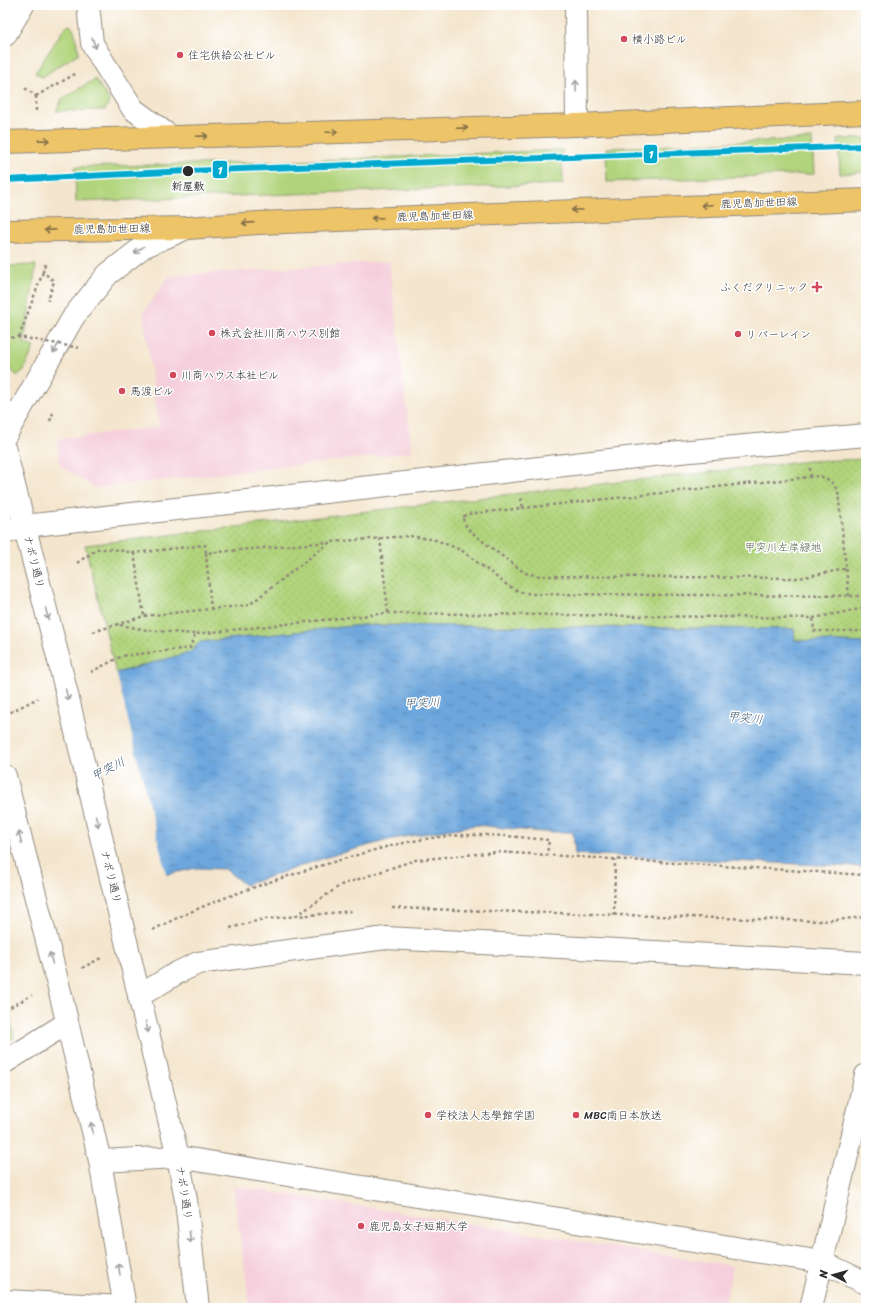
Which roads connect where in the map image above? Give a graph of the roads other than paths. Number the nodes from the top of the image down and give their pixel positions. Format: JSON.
{"nodes":[{"id":1,"x":23,"y":5,"type":"edge"},
{"id":2,"x":88,"y":5,"type":"edge"},
{"id":3,"x":576,"y":5,"type":"edge"},
{"id":4,"x":5,"y":35,"type":"edge"},
{"id":5,"x":866,"y":112,"type":"edge"},
{"id":6,"x":577,"y":125,"type":"junction"},
{"id":7,"x":171,"y":137,"type":"junction"},
{"id":8,"x":5,"y":142,"type":"edge"},
{"id":9,"x":866,"y":200,"type":"edge"},
{"id":10,"x":187,"y":228,"type":"junction"},
{"id":11,"x":5,"y":231,"type":"edge"},
{"id":12,"x":866,"y":435,"type":"edge"},
{"id":13,"x":5,"y":436,"type":"edge"},
{"id":14,"x":5,"y":450,"type":"edge"},
{"id":15,"x":15,"y":530,"type":"edge"},
{"id":16,"x":5,"y":776,"type":"edge"},
{"id":17,"x":866,"y":963,"type":"edge"},
{"id":18,"x":140,"y":996,"type":"junction"},
{"id":19,"x":67,"y":1023,"type":"junction"},
{"id":20,"x":5,"y":1062,"type":"edge"},
{"id":21,"x":866,"y":1075,"type":"edge"},
{"id":22,"x":178,"y":1157,"type":"junction"},
{"id":23,"x":100,"y":1161,"type":"junction"},
{"id":24,"x":822,"y":1262,"type":"junction"},
{"id":25,"x":866,"y":1282,"type":"edge"},
{"id":26,"x":5,"y":1301,"type":"edge"},
{"id":27,"x":125,"y":1307,"type":"edge"},
{"id":28,"x":198,"y":1308,"type":"edge"},
{"id":29,"x":812,"y":1308,"type":"edge"}],
"edges":[{"from":1,"to":4,"type":"street"},
{"from":2,"to":7,"type":"street","one_way":true},
{"from":6,"to":3,"type":"street","one_way":true},
{"from":5,"to":6,"type":"main road"},
{"from":7,"to":6,"type":"main road","one_way":true},
{"from":8,"to":7,"type":"main road","one_way":true},
{"from":9,"to":10,"type":"main road","name":"鹿児島加世田線","one_way":true},
{"from":10,"to":11,"type":"main road","name":"鹿児島加世田線","one_way":true},
{"from":10,"to":13,"type":"street","one_way":true},
{"from":12,"to":15,"type":"street"},
{"from":14,"to":15,"type":"street","name":"ナポリ通り"},
{"from":15,"to":18,"type":"street","name":"ナポリ通り","one_way":true,"bridge":true},
{"from":19,"to":16,"type":"street","one_way":true,"bridge":true},
{"from":17,"to":18,"type":"street"},
{"from":18,"to":22,"type":"street","name":"ナポリ通り","one_way":true},
{"from":19,"to":20,"type":"street"},
{"from":23,"to":19,"type":"street","one_way":true},
{"from":21,"to":24,"type":"street"},
{"from":22,"to":23,"type":"street"},
{"from":22,"to":24,"type":"street"},
{"from":22,"to":28,"type":"street","name":"ナポリ通り","one_way":true},
{"from":27,"to":23,"type":"street","one_way":true},
{"from":24,"to":25,"type":"street"},
{"from":24,"to":29,"type":"street"},
{"from":26,"to":27,"type":"street"}]}
